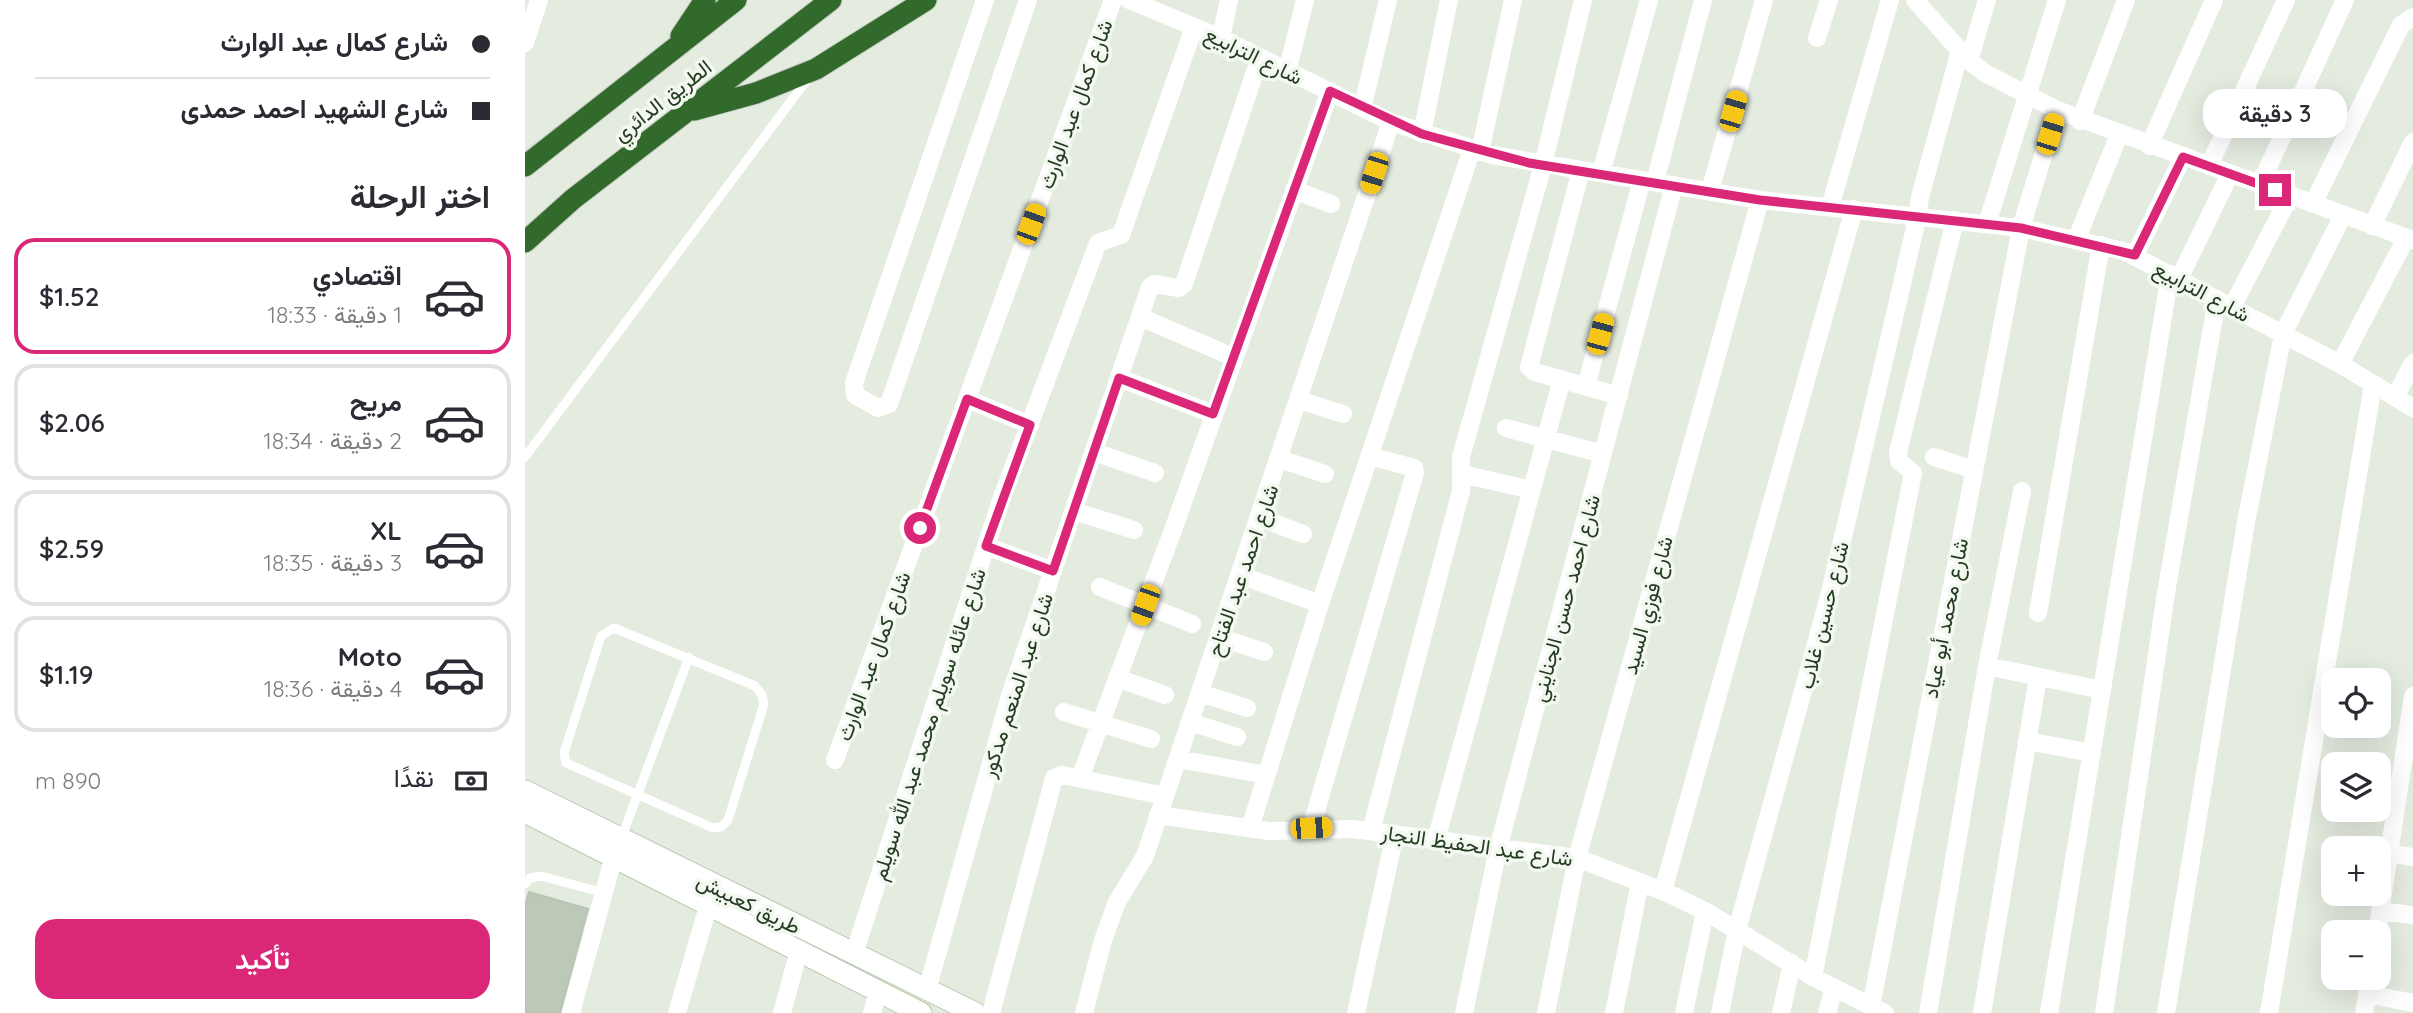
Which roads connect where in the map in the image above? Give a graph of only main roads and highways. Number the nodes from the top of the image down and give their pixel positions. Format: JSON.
{"nodes":[{"id":1,"x":705,"y":0,"type":"edge"},
{"id":2,"x":736,"y":0,"type":"edge"},
{"id":3,"x":831,"y":0,"type":"edge"},
{"id":4,"x":926,"y":0,"type":"edge"},
{"id":5,"x":671,"y":52,"type":"junction"},
{"id":6,"x":685,"y":112,"type":"junction"},
{"id":7,"x":525,"y":166,"type":"edge"},
{"id":8,"x":525,"y":242,"type":"edge"}],
"edges":[{"from":1,"to":5,"type":"highway"},
{"from":2,"to":5,"type":"highway","name":"الطريق الدائري"},
{"from":3,"to":6,"type":"highway","name":"الطريق الدائري"},
{"from":4,"to":6,"type":"highway"},
{"from":5,"to":7,"type":"highway","name":"الطريق الدائري"},
{"from":6,"to":8,"type":"highway","name":"الطريق الدائري"}]}
